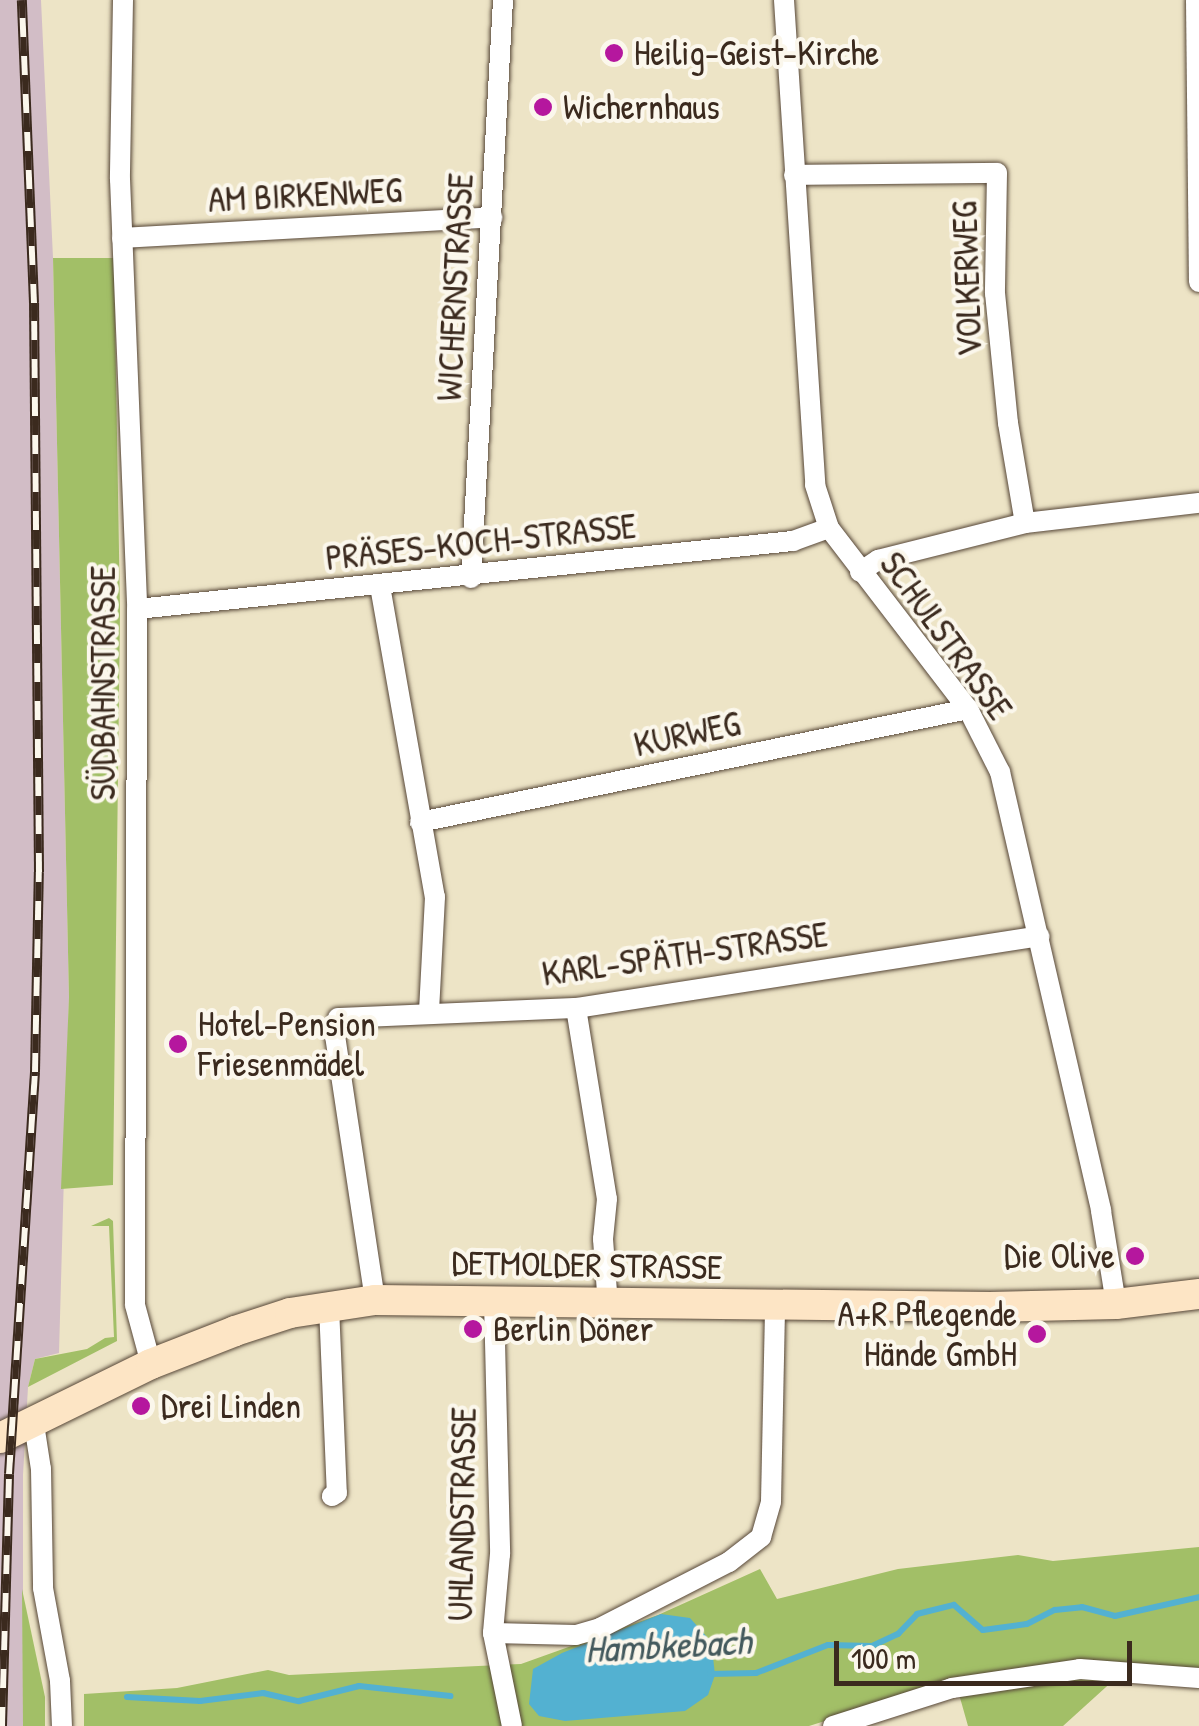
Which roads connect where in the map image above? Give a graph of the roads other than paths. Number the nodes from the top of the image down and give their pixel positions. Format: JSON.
{"nodes":[{"id":1,"x":124,"y":0,"type":"edge"},
{"id":2,"x":503,"y":0,"type":"edge"},
{"id":3,"x":784,"y":0,"type":"edge"},
{"id":4,"x":1196,"y":0,"type":"edge"},
{"id":5,"x":794,"y":175,"type":"junction"},
{"id":6,"x":492,"y":217,"type":"junction"},
{"id":7,"x":122,"y":238,"type":"junction"},
{"id":8,"x":1199,"y":282,"type":"edge"},
{"id":9,"x":1199,"y":503,"type":"edge"},
{"id":10,"x":1024,"y":523,"type":"junction"},
{"id":11,"x":830,"y":528,"type":"junction"},
{"id":12,"x":860,"y":572,"type":"junction"},
{"id":13,"x":471,"y":578,"type":"junction"},
{"id":14,"x":380,"y":586,"type":"junction"},
{"id":15,"x":137,"y":609,"type":"junction"},
{"id":16,"x":968,"y":709,"type":"junction"},
{"id":17,"x":420,"y":822,"type":"junction"},
{"id":18,"x":1039,"y":936,"type":"junction"},
{"id":19,"x":576,"y":1008,"type":"junction"},
{"id":20,"x":429,"y":1012,"type":"junction"},
{"id":21,"x":1199,"y":1294,"type":"edge"},
{"id":22,"x":374,"y":1300,"type":"junction"},
{"id":23,"x":494,"y":1301,"type":"junction"},
{"id":24,"x":1116,"y":1304,"type":"junction"},
{"id":25,"x":608,"y":1305,"type":"junction"},
{"id":26,"x":328,"y":1306,"type":"junction"},
{"id":27,"x":776,"y":1306,"type":"junction"},
{"id":28,"x":151,"y":1364,"type":"junction"},
{"id":29,"x":34,"y":1424,"type":"junction"},
{"id":30,"x":0,"y":1438,"type":"edge"},
{"id":31,"x":332,"y":1496,"type":"dead end"},
{"id":32,"x":493,"y":1633,"type":"junction"},
{"id":33,"x":1199,"y":1678,"type":"edge"},
{"id":34,"x":62,"y":1726,"type":"edge"},
{"id":35,"x":512,"y":1726,"type":"edge"},
{"id":36,"x":833,"y":1726,"type":"edge"}],
"edges":[{"from":1,"to":7,"type":"street","name":"SÜDBAHNSTRASSE"},
{"from":2,"to":6,"type":"street","name":"WICHERNSTRASSE"},
{"from":3,"to":5,"type":"street","name":"SCHULSTRASSE"},
{"from":4,"to":8,"type":"street"},
{"from":5,"to":10,"type":"street","name":"VOLKERWEG"},
{"from":5,"to":11,"type":"street","name":"SCHULSTRASSE"},
{"from":6,"to":7,"type":"street","name":"AM BIRKENWEG"},
{"from":6,"to":13,"type":"street","name":"WICHERNSTRASSE"},
{"from":7,"to":15,"type":"street","name":"SÜDBAHNSTRASSE"},
{"from":9,"to":10,"type":"street"},
{"from":10,"to":12,"type":"street"},
{"from":11,"to":12,"type":"street","name":"SCHULSTRASSE"},
{"from":11,"to":13,"type":"street","name":"PRÄSES-KOCH-STRASSE"},
{"from":12,"to":16,"type":"street","name":"SCHULSTRASSE"},
{"from":13,"to":14,"type":"street","name":"PRÄSES-KOCH-STRASSE"},
{"from":14,"to":15,"type":"street","name":"PRÄSES-KOCH-STRASSE"},
{"from":14,"to":17,"type":"street"},
{"from":15,"to":28,"type":"street","name":"SÜDBAHNSTRASSE"},
{"from":16,"to":17,"type":"street","name":"KURWEG"},
{"from":16,"to":18,"type":"street","name":"SCHULSTRASSE"},
{"from":17,"to":20,"type":"street"},
{"from":18,"to":19,"type":"street","name":"KARL-SPÄTH-STRASSE"},
{"from":18,"to":24,"type":"street","name":"SCHULSTRASSE"},
{"from":19,"to":20,"type":"street","name":"KARL-SPÄTH-STRASSE"},
{"from":19,"to":25,"type":"street"},
{"from":20,"to":22,"type":"street","name":"KARL-SPÄTH-STRASSE"},
{"from":21,"to":24,"type":"main road","name":"DETMOLDER STRASSE"},
{"from":22,"to":23,"type":"main road","name":"DETMOLDER STRASSE"},
{"from":22,"to":26,"type":"main road","name":"DETMOLDER STRASSE"},
{"from":23,"to":25,"type":"main road","name":"DETMOLDER STRASSE"},
{"from":23,"to":32,"type":"street","name":"UHLANDSTRASSE"},
{"from":24,"to":27,"type":"main road","name":"DETMOLDER STRASSE"},
{"from":25,"to":27,"type":"main road","name":"DETMOLDER STRASSE"},
{"from":26,"to":28,"type":"main road","name":"DETMOLDER STRASSE"},
{"from":26,"to":31,"type":"street"},
{"from":27,"to":32,"type":"street"},
{"from":28,"to":29,"type":"main road","name":"DETMOLDER STRASSE"},
{"from":29,"to":30,"type":"main road","name":"DETMOLDER STRASSE"},
{"from":29,"to":34,"type":"street"},
{"from":32,"to":35,"type":"street","name":"UHLANDSTRASSE"},
{"from":33,"to":36,"type":"street"}]}
